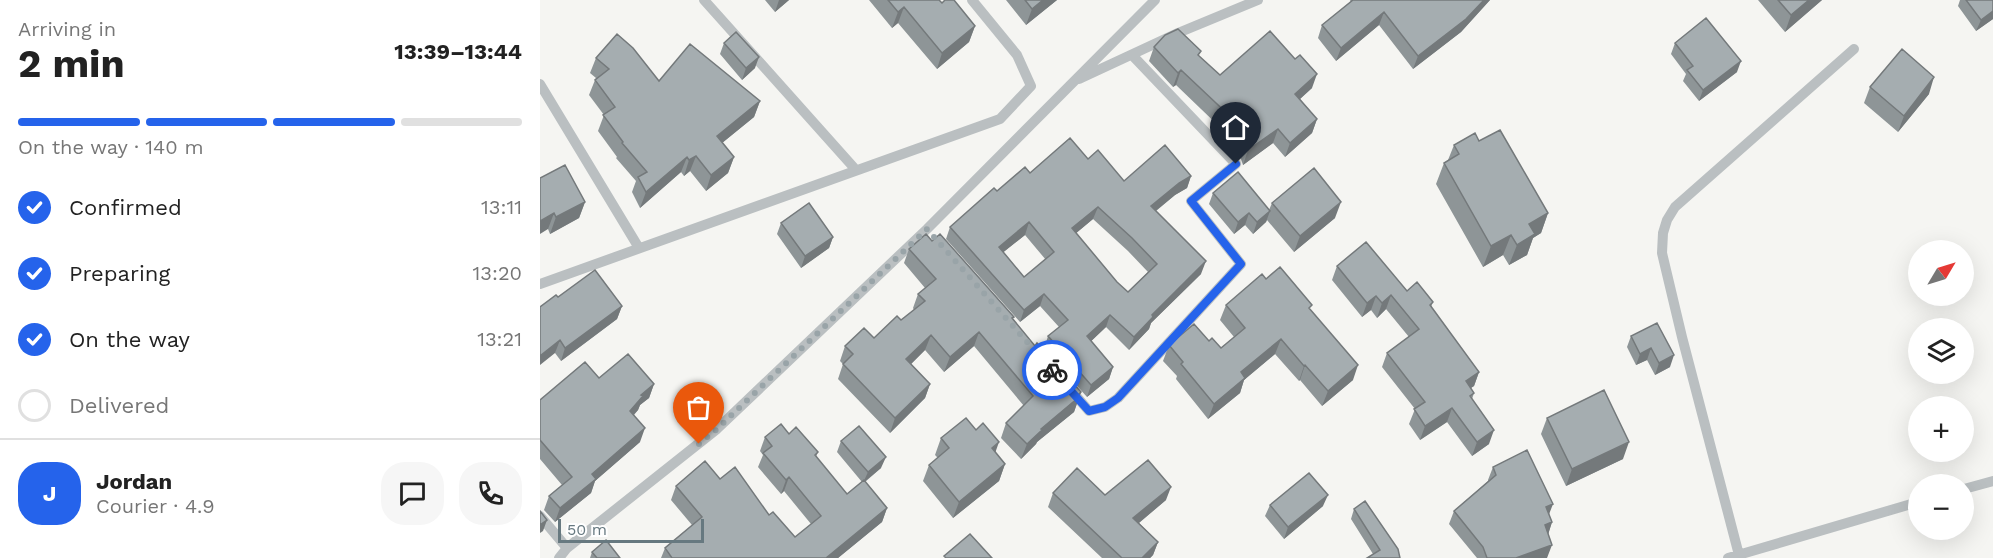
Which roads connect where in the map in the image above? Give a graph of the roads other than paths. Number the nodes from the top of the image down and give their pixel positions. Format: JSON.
{"nodes":[{"id":1,"x":704,"y":0,"type":"edge"},
{"id":2,"x":972,"y":0,"type":"edge"},
{"id":3,"x":1155,"y":0,"type":"edge"},
{"id":4,"x":1257,"y":0,"type":"edge"},
{"id":5,"x":1854,"y":49,"type":"dead end"},
{"id":6,"x":1132,"y":55,"type":"junction"},
{"id":7,"x":1071,"y":83,"type":"junction"},
{"id":8,"x":540,"y":84,"type":"edge"},
{"id":9,"x":855,"y":170,"type":"junction"},
{"id":10,"x":639,"y":248,"type":"junction"},
{"id":11,"x":540,"y":285,"type":"edge"},
{"id":12,"x":1058,"y":377,"type":"edge"},
{"id":13,"x":1993,"y":481,"type":"edge"},
{"id":14,"x":1974,"y":486,"type":"edge"},
{"id":15,"x":1908,"y":505,"type":"edge"},
{"id":16,"x":540,"y":516,"type":"edge"},
{"id":17,"x":567,"y":548,"type":"junction"},
{"id":18,"x":1734,"y":556,"type":"edge"},
{"id":19,"x":559,"y":558,"type":"edge"}],
"edges":[{"from":1,"to":9,"type":"street"},
{"from":2,"to":9,"type":"street"},
{"from":3,"to":7,"type":"street"},
{"from":4,"to":6,"type":"street"},
{"from":5,"to":18,"type":"street"},
{"from":6,"to":7,"type":"street"},
{"from":6,"to":12,"type":"street"},
{"from":7,"to":17,"type":"street"},
{"from":8,"to":10,"type":"street"},
{"from":9,"to":10,"type":"street"},
{"from":10,"to":11,"type":"street"},
{"from":13,"to":14,"type":"street"},
{"from":15,"to":18,"type":"street"},
{"from":16,"to":17,"type":"street"},
{"from":17,"to":19,"type":"street"}]}
